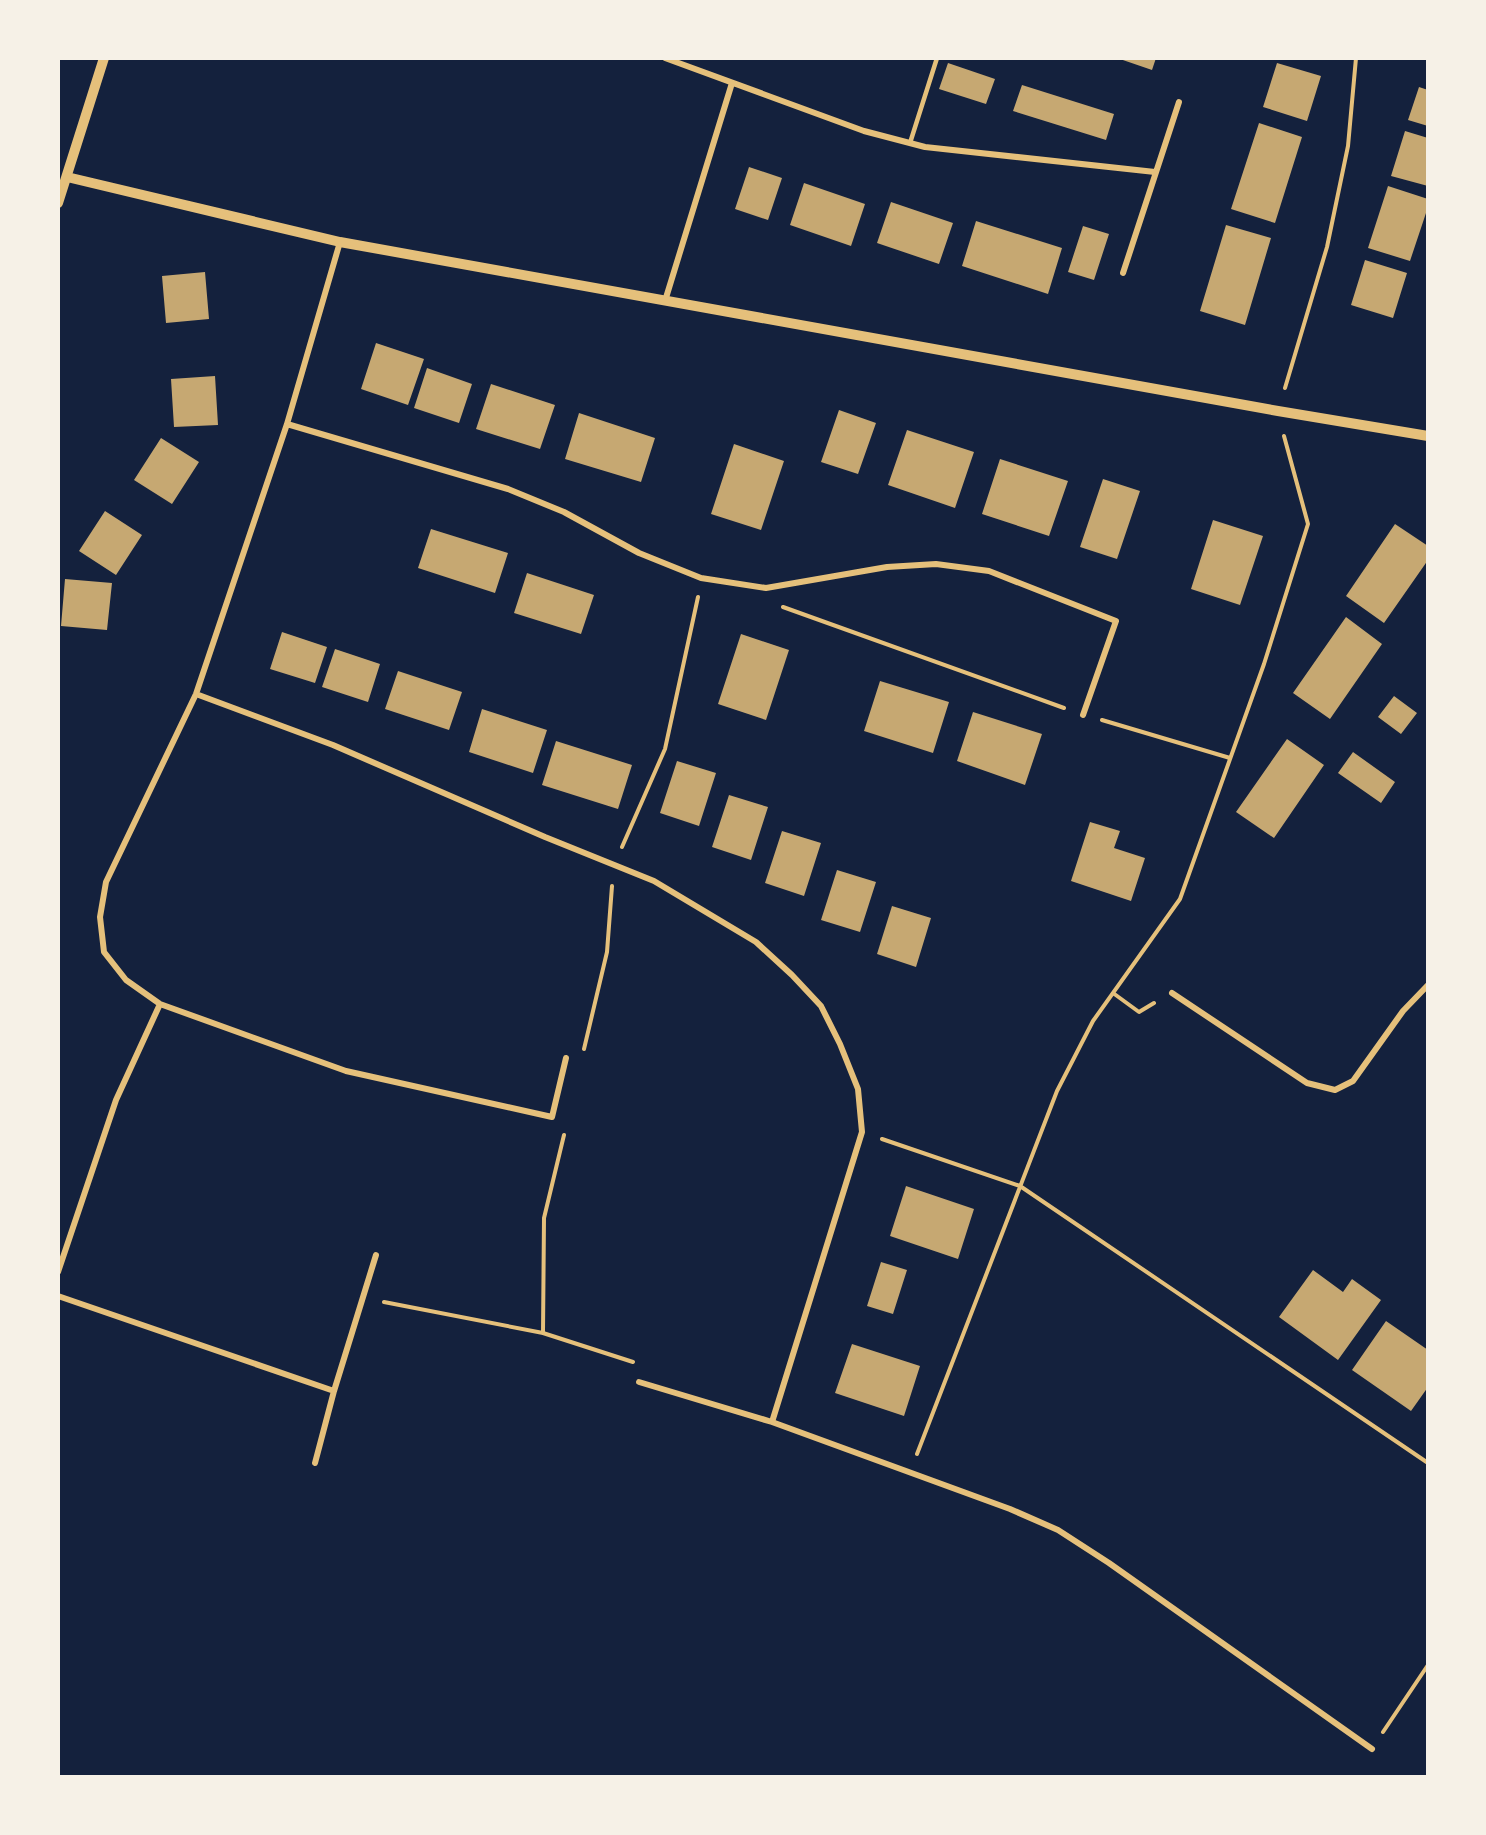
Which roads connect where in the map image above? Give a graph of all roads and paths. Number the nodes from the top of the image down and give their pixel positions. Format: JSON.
{"nodes":[{"id":1,"x":104,"y":58,"type":"edge"},
{"id":2,"x":665,"y":58,"type":"edge"},
{"id":3,"x":938,"y":58,"type":"edge"},
{"id":4,"x":1356,"y":58,"type":"edge"},
{"id":5,"x":732,"y":83,"type":"junction"},
{"id":6,"x":1179,"y":102,"type":"dead end"},
{"id":7,"x":910,"y":143,"type":"junction"},
{"id":8,"x":1155,"y":172,"type":"junction"},
{"id":9,"x":67,"y":177,"type":"junction"},
{"id":10,"x":58,"y":203,"type":"edge"},
{"id":11,"x":340,"y":242,"type":"junction"},
{"id":12,"x":1123,"y":273,"type":"dead end"},
{"id":13,"x":664,"y":301,"type":"junction"},
{"id":14,"x":1278,"y":411,"type":"junction"},
{"id":15,"x":287,"y":424,"type":"junction"},
{"id":16,"x":1428,"y":436,"type":"edge"},
{"id":17,"x":701,"y":578,"type":"junction"},
{"id":18,"x":780,"y":606,"type":"dead end"},
{"id":19,"x":196,"y":694,"type":"junction"},
{"id":20,"x":1083,"y":715,"type":"junction"},
{"id":21,"x":1230,"y":758,"type":"junction"},
{"id":22,"x":614,"y":865,"type":"junction"},
{"id":23,"x":1428,"y":985,"type":"edge"},
{"id":24,"x":1113,"y":993,"type":"junction"},
{"id":25,"x":1172,"y":993,"type":"joint"},
{"id":26,"x":160,"y":1004,"type":"junction"},
{"id":27,"x":566,"y":1058,"type":"dead end"},
{"id":28,"x":862,"y":1132,"type":"junction"},
{"id":29,"x":1020,"y":1186,"type":"junction"},
{"id":30,"x":376,"y":1255,"type":"dead end"},
{"id":31,"x":58,"y":1272,"type":"edge"},
{"id":32,"x":58,"y":1296,"type":"edge"},
{"id":33,"x":363,"y":1297,"type":"junction"},
{"id":34,"x":639,"y":1382,"type":"joint"},
{"id":35,"x":334,"y":1391,"type":"junction"},
{"id":36,"x":772,"y":1422,"type":"junction"},
{"id":37,"x":315,"y":1463,"type":"dead end"},
{"id":38,"x":1428,"y":1463,"type":"edge"},
{"id":39,"x":909,"y":1473,"type":"junction"},
{"id":40,"x":1428,"y":1665,"type":"edge"},
{"id":41,"x":1372,"y":1749,"type":"joint"}],
"edges":[{"from":1,"to":9,"type":"street"},
{"from":2,"to":5,"type":"street"},
{"from":3,"to":7,"type":"lane"},
{"from":4,"to":14,"type":"path"},
{"from":5,"to":7,"type":"street"},
{"from":5,"to":13,"type":"street"},
{"from":6,"to":8,"type":"street"},
{"from":7,"to":8,"type":"street"},
{"from":8,"to":12,"type":"street"},
{"from":9,"to":10,"type":"street"},
{"from":9,"to":11,"type":"street"},
{"from":11,"to":13,"type":"street"},
{"from":11,"to":15,"type":"street"},
{"from":13,"to":14,"type":"street"},
{"from":14,"to":16,"type":"street"},
{"from":14,"to":21,"type":"path"},
{"from":15,"to":17,"type":"street"},
{"from":15,"to":19,"type":"street"},
{"from":17,"to":20,"type":"street"},
{"from":17,"to":22,"type":"path"},
{"from":18,"to":20,"type":"path"},
{"from":19,"to":22,"type":"street"},
{"from":19,"to":26,"type":"street"},
{"from":20,"to":21,"type":"path"},
{"from":21,"to":24,"type":"path"},
{"from":22,"to":28,"type":"street"},
{"from":23,"to":25,"type":"street"},
{"from":24,"to":25,"type":"path"},
{"from":24,"to":29,"type":"path"},
{"from":26,"to":27,"type":"street"},
{"from":26,"to":31,"type":"street"},
{"from":28,"to":29,"type":"path"},
{"from":28,"to":36,"type":"street"},
{"from":29,"to":38,"type":"path"},
{"from":29,"to":39,"type":"path"},
{"from":30,"to":33,"type":"street"},
{"from":32,"to":35,"type":"street"},
{"from":33,"to":34,"type":"path"},
{"from":33,"to":35,"type":"street"},
{"from":34,"to":36,"type":"street"},
{"from":35,"to":37,"type":"street"},
{"from":36,"to":39,"type":"street"},
{"from":39,"to":41,"type":"street"},
{"from":40,"to":41,"type":"path"}]}
